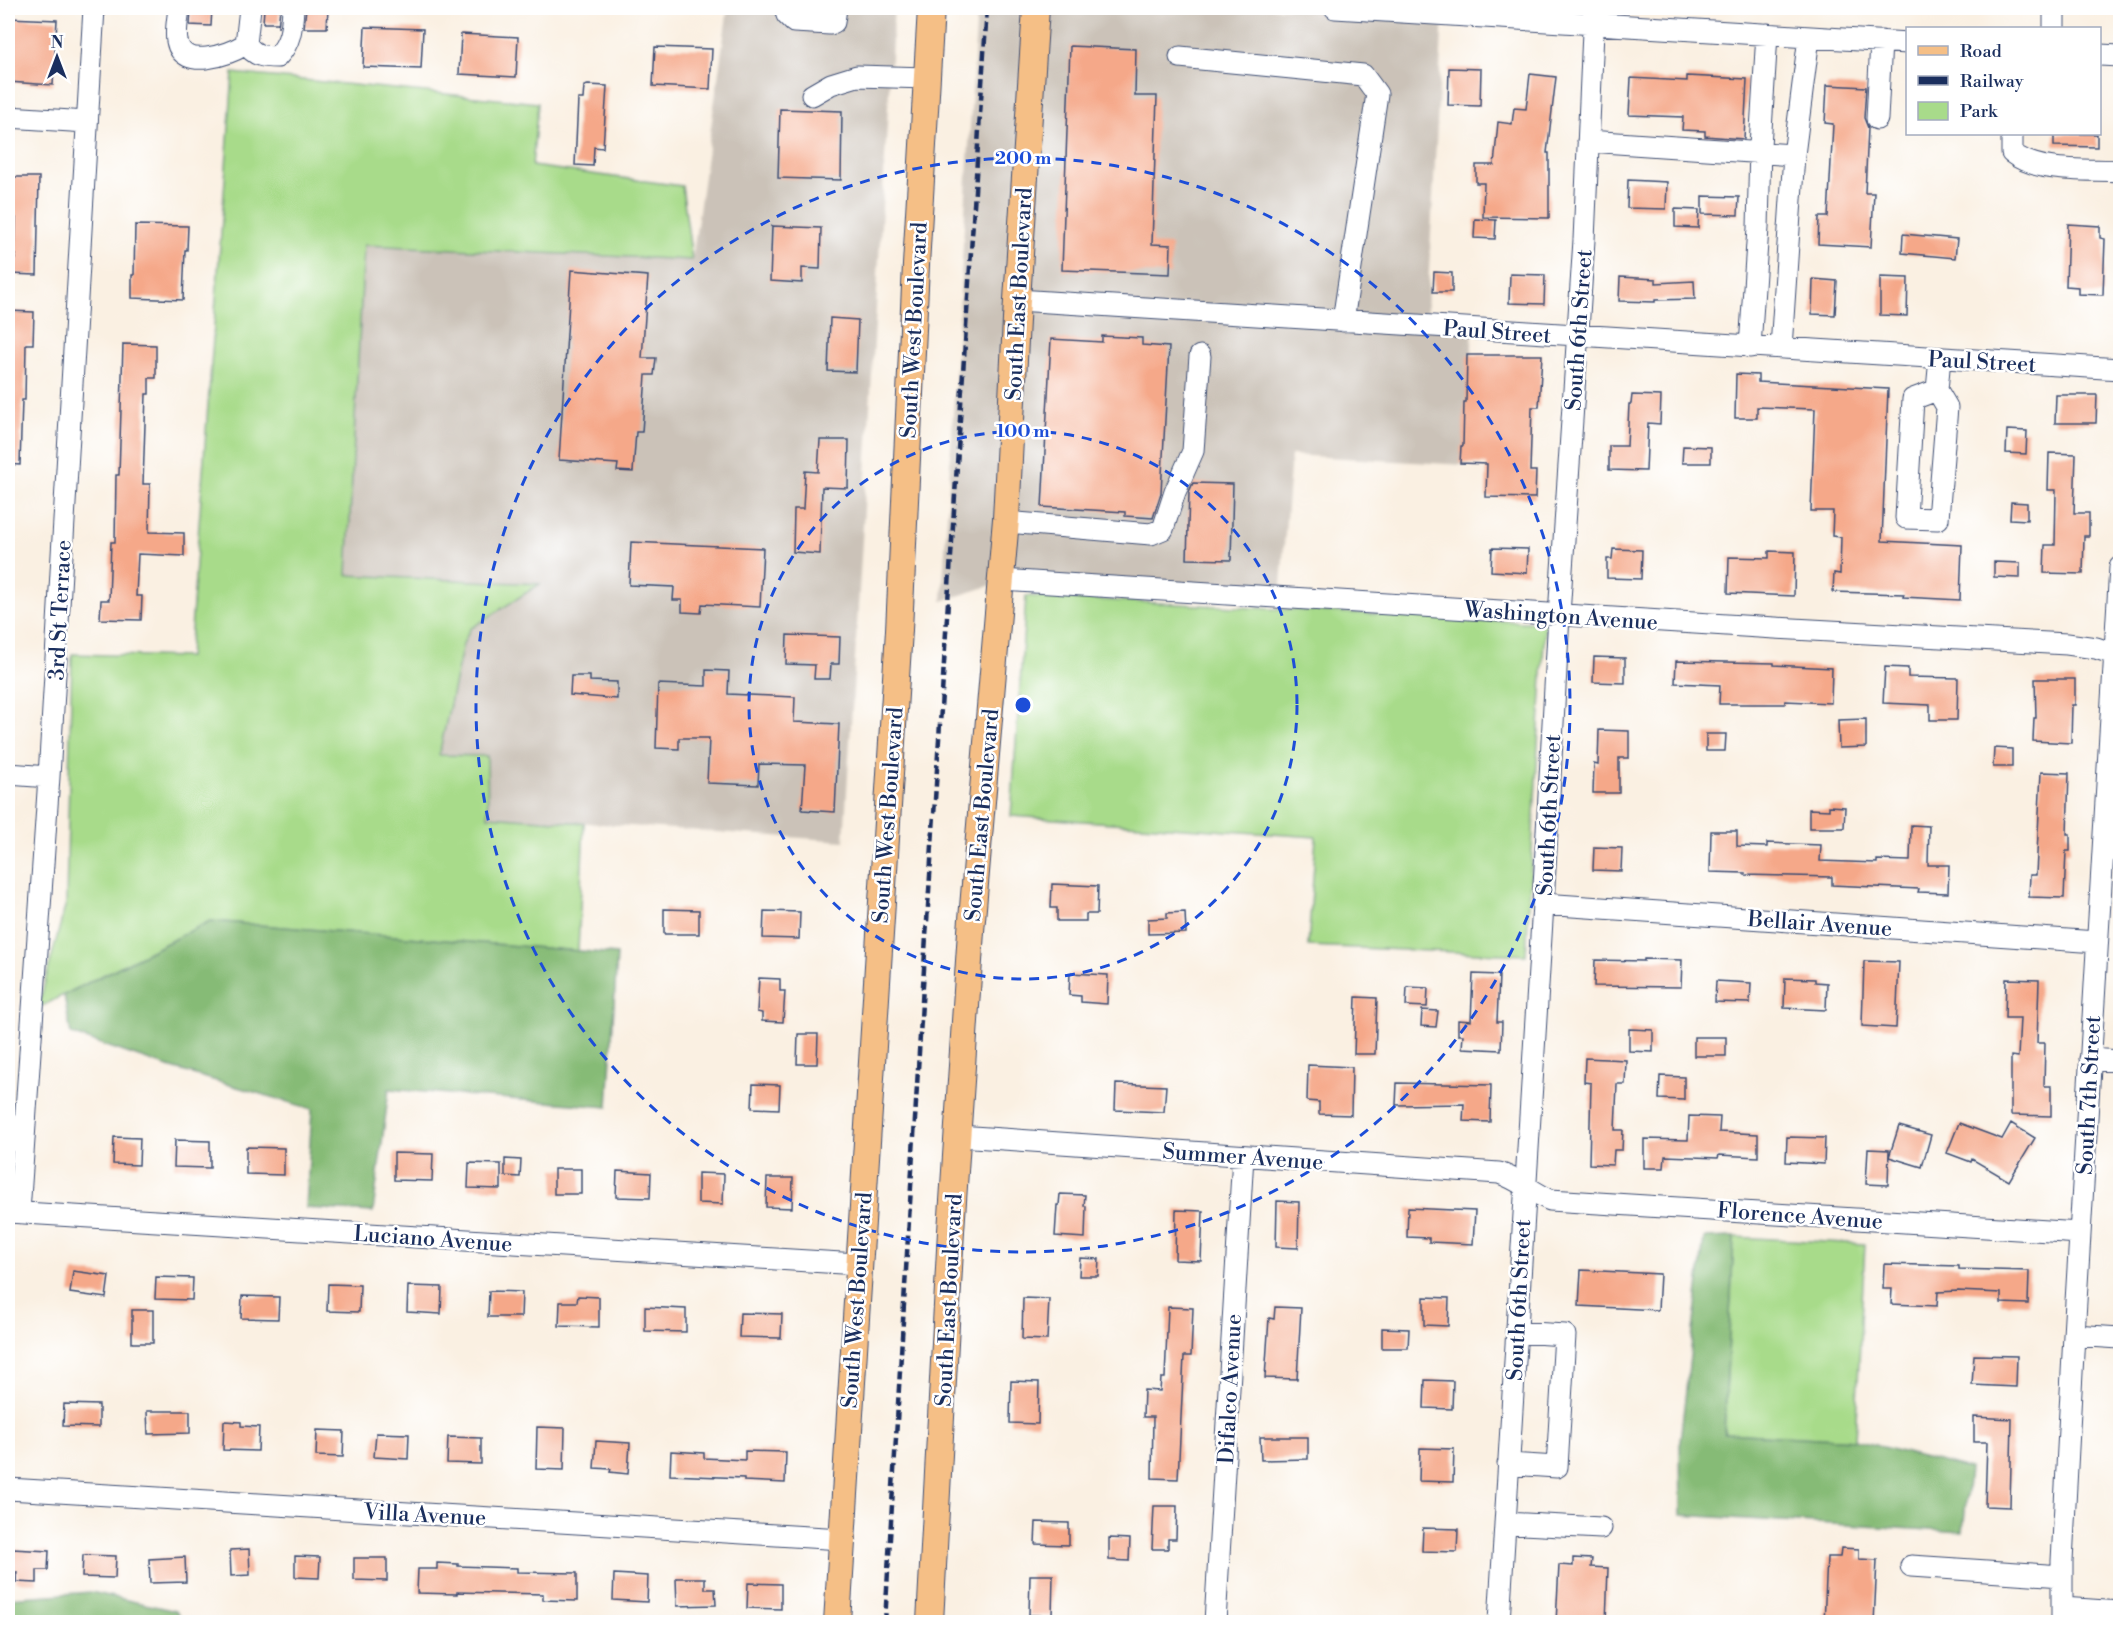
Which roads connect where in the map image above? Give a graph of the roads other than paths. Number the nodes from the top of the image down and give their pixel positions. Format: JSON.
{"nodes":[{"id":1,"x":94,"y":8,"type":"edge"},
{"id":2,"x":178,"y":8,"type":"edge"},
{"id":3,"x":250,"y":8,"type":"edge"},
{"id":4,"x":294,"y":8,"type":"edge"},
{"id":5,"x":785,"y":8,"type":"edge"},
{"id":6,"x":836,"y":8,"type":"edge"},
{"id":7,"x":931,"y":8,"type":"edge"},
{"id":8,"x":1036,"y":8,"type":"edge"},
{"id":9,"x":1335,"y":8,"type":"edge"},
{"id":10,"x":2054,"y":8,"type":"edge"},
{"id":11,"x":1594,"y":15,"type":"edge"},
{"id":12,"x":2054,"y":27,"type":"edge"},
{"id":13,"x":1767,"y":34,"type":"junction"},
{"id":14,"x":1809,"y":37,"type":"junction"},
{"id":15,"x":1881,"y":41,"type":"junction"},
{"id":16,"x":1906,"y":43,"type":"edge"},
{"id":17,"x":246,"y":44,"type":"junction"},
{"id":18,"x":2101,"y":55,"type":"edge"},
{"id":19,"x":2121,"y":56,"type":"edge"},
{"id":20,"x":1180,"y":57,"type":"dead end"},
{"id":21,"x":927,"y":78,"type":"junction"},
{"id":22,"x":812,"y":95,"type":"dead end"},
{"id":23,"x":8,"y":117,"type":"edge"},
{"id":24,"x":1877,"y":119,"type":"dead end"},
{"id":25,"x":87,"y":122,"type":"junction"},
{"id":26,"x":2012,"y":135,"type":"edge"},
{"id":27,"x":1588,"y":141,"type":"junction"},
{"id":28,"x":1760,"y":153,"type":"junction"},
{"id":29,"x":1794,"y":155,"type":"junction"},
{"id":30,"x":2121,"y":171,"type":"edge"},
{"id":31,"x":1758,"y":228,"type":"junction"},
{"id":32,"x":1788,"y":230,"type":"junction"},
{"id":33,"x":1017,"y":300,"type":"junction"},
{"id":34,"x":1343,"y":321,"type":"junction"},
{"id":35,"x":1578,"y":336,"type":"junction"},
{"id":36,"x":1749,"y":347,"type":"junction"},
{"id":37,"x":1781,"y":348,"type":"junction"},
{"id":38,"x":1200,"y":356,"type":"dead end"},
{"id":39,"x":1940,"y":358,"type":"junction"},
{"id":40,"x":2121,"y":369,"type":"edge"},
{"id":41,"x":1937,"y":390,"type":"junction"},
{"id":42,"x":1006,"y":522,"type":"junction"},
{"id":43,"x":2121,"y":567,"type":"edge"},
{"id":44,"x":1001,"y":580,"type":"junction"},
{"id":45,"x":1559,"y":615,"type":"junction"},
{"id":46,"x":2118,"y":654,"type":"edge"},
{"id":47,"x":8,"y":774,"type":"edge"},
{"id":48,"x":49,"y":777,"type":"junction"},
{"id":49,"x":1543,"y":904,"type":"junction"},
{"id":50,"x":2097,"y":942,"type":"junction"},
{"id":51,"x":2090,"y":1059,"type":"junction"},
{"id":52,"x":2121,"y":1060,"type":"edge"},
{"id":53,"x":958,"y":1136,"type":"junction"},
{"id":54,"x":1243,"y":1156,"type":"junction"},
{"id":55,"x":1525,"y":1185,"type":"junction"},
{"id":56,"x":13,"y":1212,"type":"edge"},
{"id":57,"x":2080,"y":1233,"type":"junction"},
{"id":58,"x":858,"y":1264,"type":"junction"},
{"id":59,"x":1516,"y":1332,"type":"junction"},
{"id":60,"x":2074,"y":1335,"type":"junction"},
{"id":61,"x":2121,"y":1338,"type":"edge"},
{"id":62,"x":1508,"y":1464,"type":"junction"},
{"id":63,"x":8,"y":1489,"type":"edge"},
{"id":64,"x":1505,"y":1523,"type":"junction"},
{"id":65,"x":1602,"y":1528,"type":"dead end"},
{"id":66,"x":842,"y":1539,"type":"junction"},
{"id":67,"x":1911,"y":1566,"type":"dead end"},
{"id":68,"x":2062,"y":1576,"type":"junction"},
{"id":69,"x":2121,"y":1612,"type":"edge"},
{"id":70,"x":2062,"y":1615,"type":"edge"},
{"id":71,"x":837,"y":1623,"type":"edge"},
{"id":72,"x":930,"y":1623,"type":"edge"},
{"id":73,"x":1215,"y":1623,"type":"edge"},
{"id":74,"x":1498,"y":1623,"type":"edge"}],
"edges":[{"from":1,"to":25,"type":"street","name":"3rd St Terrace"},
{"from":2,"to":17,"type":"street"},
{"from":3,"to":17,"type":"street"},
{"from":4,"to":17,"type":"street"},
{"from":5,"to":6,"type":"street"},
{"from":7,"to":21,"type":"main road","name":"South West Boulevard"},
{"from":8,"to":33,"type":"main road","name":"South East Boulevard"},
{"from":9,"to":11,"type":"street"},
{"from":10,"to":12,"type":"street"},
{"from":11,"to":13,"type":"street"},
{"from":11,"to":27,"type":"street","name":"South 6th Street"},
{"from":13,"to":14,"type":"street"},
{"from":13,"to":28,"type":"street"},
{"from":14,"to":15,"type":"street"},
{"from":14,"to":29,"type":"street"},
{"from":15,"to":16,"type":"street"},
{"from":15,"to":24,"type":"street"},
{"from":18,"to":19,"type":"street"},
{"from":20,"to":34,"type":"street"},
{"from":21,"to":22,"type":"street"},
{"from":21,"to":58,"type":"main road","name":"South West Boulevard"},
{"from":23,"to":25,"type":"street"},
{"from":25,"to":48,"type":"street","name":"3rd St Terrace"},
{"from":26,"to":30,"type":"street"},
{"from":27,"to":28,"type":"street"},
{"from":27,"to":35,"type":"street","name":"South 6th Street"},
{"from":28,"to":29,"type":"street"},
{"from":28,"to":31,"type":"street"},
{"from":29,"to":32,"type":"street"},
{"from":31,"to":32,"type":"street"},
{"from":31,"to":36,"type":"street"},
{"from":32,"to":37,"type":"street"},
{"from":33,"to":34,"type":"street","name":"Paul Street"},
{"from":33,"to":42,"type":"main road","name":"South East Boulevard"},
{"from":34,"to":35,"type":"street","name":"Paul Street"},
{"from":35,"to":36,"type":"street","name":"Paul Street"},
{"from":35,"to":45,"type":"street","name":"South 6th Street"},
{"from":36,"to":37,"type":"street","name":"Paul Street"},
{"from":37,"to":39,"type":"street","name":"Paul Street"},
{"from":38,"to":42,"type":"street"},
{"from":39,"to":40,"type":"street","name":"Paul Street"},
{"from":39,"to":41,"type":"street"},
{"from":41,"to":41,"type":"street"},
{"from":42,"to":44,"type":"main road","name":"South East Boulevard"},
{"from":43,"to":46,"type":"street","name":"South 7th Street"},
{"from":44,"to":45,"type":"street","name":"Washington Avenue"},
{"from":44,"to":53,"type":"main road","name":"South East Boulevard"},
{"from":45,"to":46,"type":"street","name":"Washington Avenue"},
{"from":45,"to":49,"type":"street","name":"South 6th Street"},
{"from":46,"to":50,"type":"street","name":"South 7th Street"},
{"from":47,"to":48,"type":"street"},
{"from":48,"to":56,"type":"street","name":"3rd St Terrace"},
{"from":49,"to":50,"type":"street","name":"Bellair Avenue"},
{"from":49,"to":55,"type":"street","name":"South 6th Street"},
{"from":50,"to":51,"type":"street","name":"South 7th Street"},
{"from":51,"to":52,"type":"street"},
{"from":51,"to":57,"type":"street","name":"South 7th Street"},
{"from":53,"to":54,"type":"street","name":"Summer Avenue"},
{"from":53,"to":72,"type":"main road","name":"South East Boulevard"},
{"from":54,"to":55,"type":"street","name":"Summer Avenue"},
{"from":54,"to":73,"type":"street","name":"Difalco Avenue"},
{"from":55,"to":57,"type":"street","name":"Florence Avenue"},
{"from":55,"to":59,"type":"street","name":"South 6th Street"},
{"from":56,"to":58,"type":"street","name":"Luciano Avenue"},
{"from":57,"to":60,"type":"street","name":"South 7th Street"},
{"from":58,"to":66,"type":"main road","name":"South West Boulevard"},
{"from":59,"to":62,"type":"street","name":"South 6th Street"},
{"from":59,"to":62,"type":"street"},
{"from":60,"to":61,"type":"street"},
{"from":60,"to":68,"type":"street","name":"South 7th Street"},
{"from":62,"to":64,"type":"street","name":"South 6th Street"},
{"from":63,"to":66,"type":"street","name":"Villa Avenue"},
{"from":64,"to":65,"type":"street"},
{"from":64,"to":74,"type":"street","name":"South 6th Street"},
{"from":66,"to":71,"type":"main road","name":"South West Boulevard"},
{"from":67,"to":68,"type":"street"},
{"from":68,"to":70,"type":"street","name":"South 7th Street"},
{"from":69,"to":70,"type":"street"}]}
